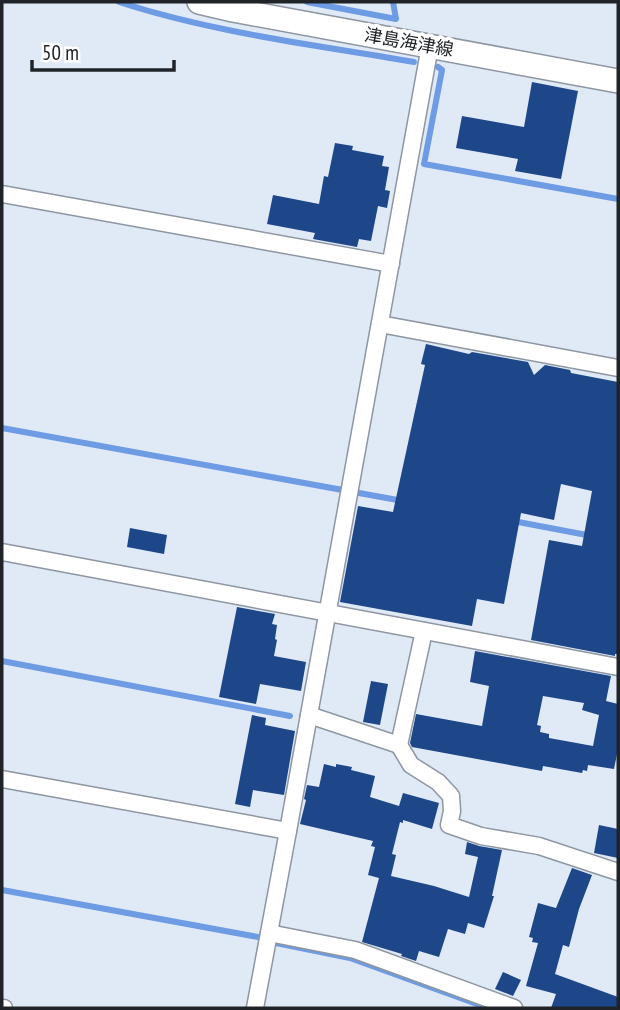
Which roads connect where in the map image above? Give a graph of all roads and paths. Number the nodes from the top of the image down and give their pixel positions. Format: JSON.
{"nodes":[{"id":1,"x":200,"y":2,"type":"edge"},
{"id":2,"x":430,"y":46,"type":"junction"},
{"id":3,"x":618,"y":81,"type":"edge"},
{"id":4,"x":2,"y":194,"type":"edge"},
{"id":5,"x":391,"y":264,"type":"junction"},
{"id":6,"x":380,"y":324,"type":"junction"},
{"id":7,"x":618,"y":368,"type":"edge"},
{"id":8,"x":2,"y":552,"type":"edge"},
{"id":9,"x":328,"y":613,"type":"junction"},
{"id":10,"x":424,"y":631,"type":"junction"},
{"id":11,"x":618,"y":667,"type":"edge"},
{"id":12,"x":309,"y":715,"type":"junction"},
{"id":13,"x":399,"y":746,"type":"junction"},
{"id":14,"x":2,"y":779,"type":"edge"},
{"id":15,"x":288,"y":831,"type":"junction"},
{"id":16,"x":618,"y":872,"type":"edge"},
{"id":17,"x":269,"y":933,"type":"junction"},
{"id":18,"x":255,"y":1008,"type":"edge"},
{"id":19,"x":514,"y":1008,"type":"edge"}],
"edges":[{"from":1,"to":2,"type":"main road","name":"津島海津線"},
{"from":2,"to":3,"type":"main road","name":"津島海津線"},
{"from":2,"to":5,"type":"street"},
{"from":4,"to":5,"type":"street"},
{"from":5,"to":6,"type":"street"},
{"from":6,"to":7,"type":"street"},
{"from":6,"to":9,"type":"street"},
{"from":8,"to":9,"type":"street"},
{"from":9,"to":10,"type":"street"},
{"from":9,"to":12,"type":"street"},
{"from":10,"to":11,"type":"street"},
{"from":10,"to":13,"type":"street"},
{"from":12,"to":13,"type":"street"},
{"from":12,"to":15,"type":"street"},
{"from":13,"to":16,"type":"street"},
{"from":14,"to":15,"type":"street"},
{"from":15,"to":17,"type":"street"},
{"from":17,"to":18,"type":"street"},
{"from":17,"to":19,"type":"street"}]}
